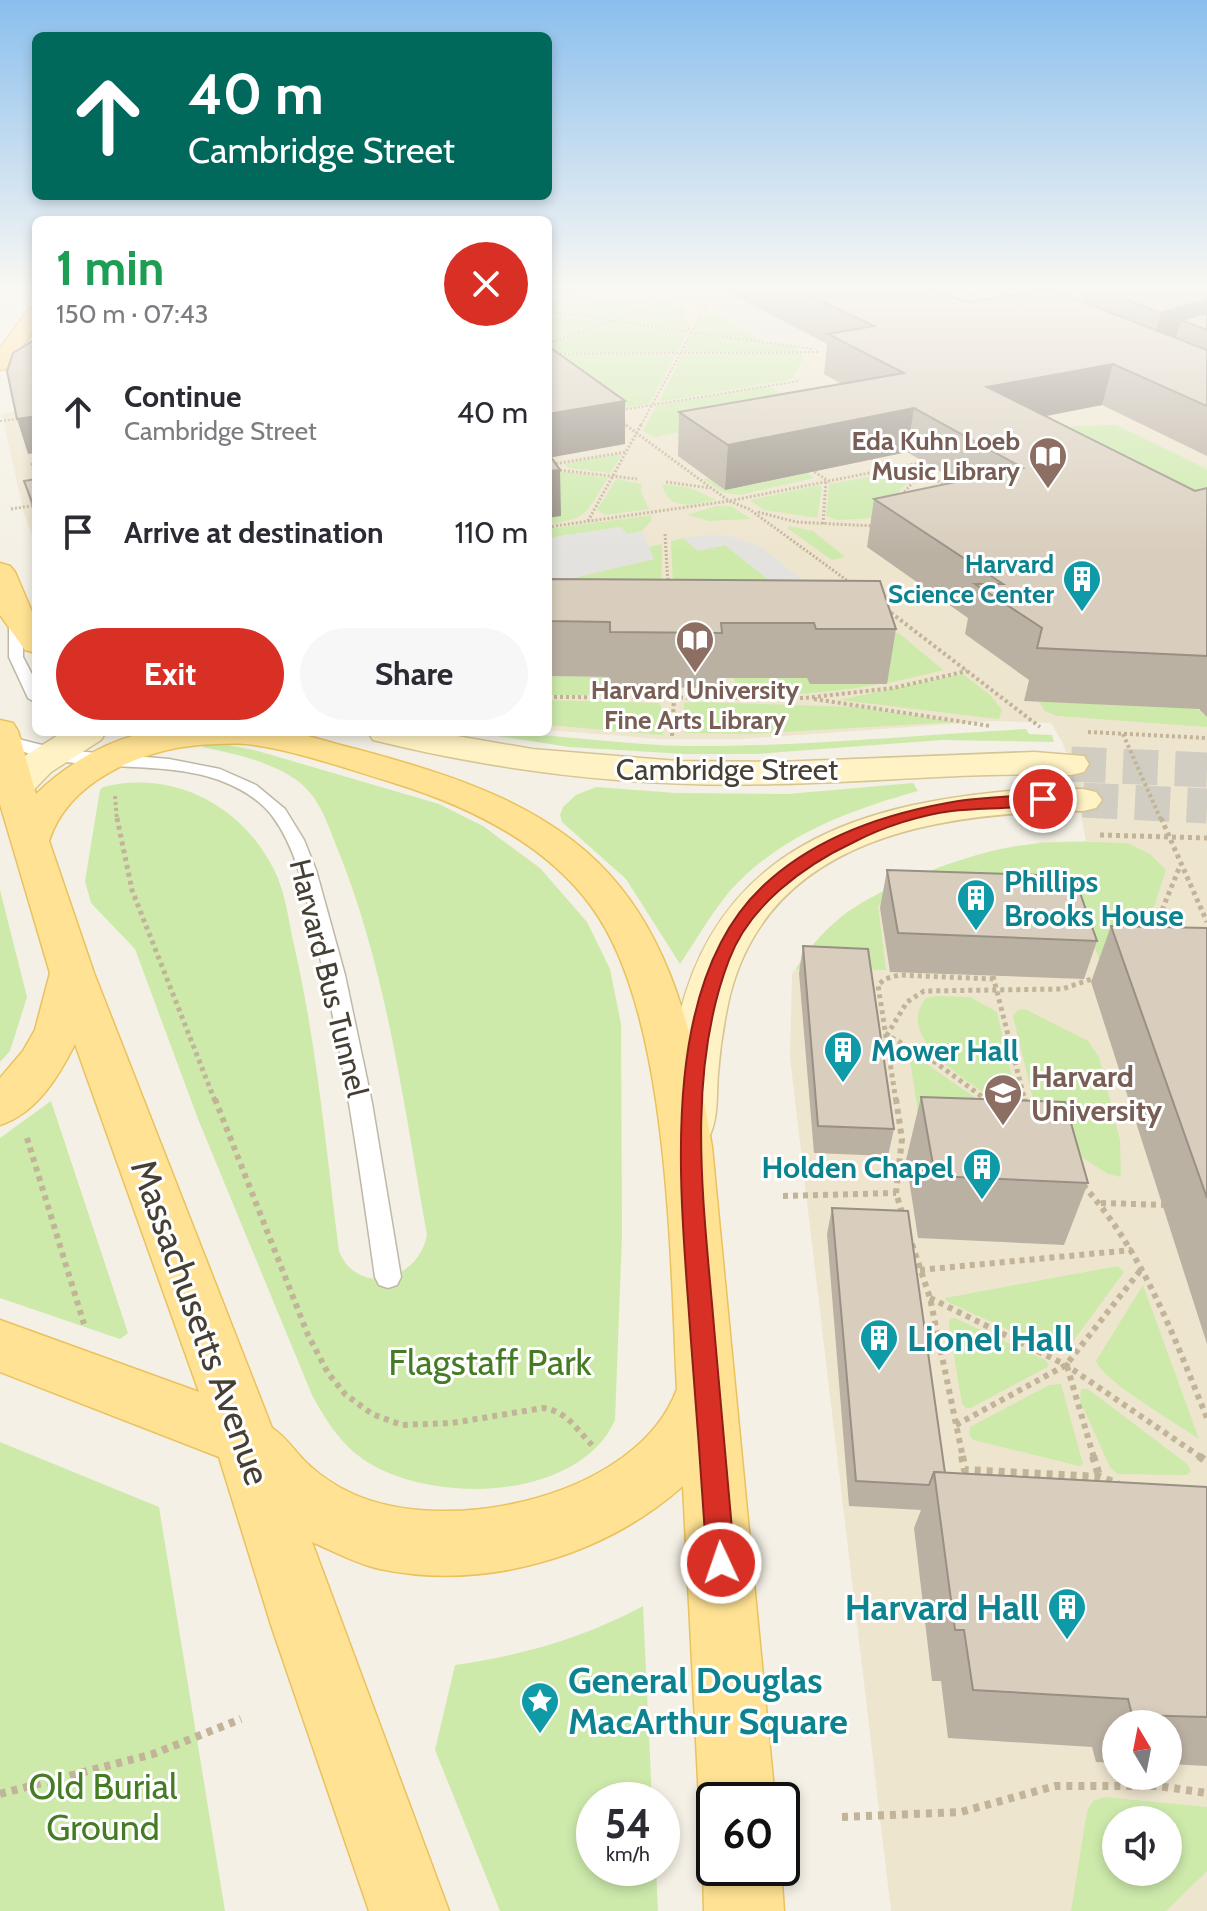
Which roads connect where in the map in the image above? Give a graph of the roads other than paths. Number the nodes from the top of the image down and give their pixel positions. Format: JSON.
{"nodes":[{"id":1,"x":14,"y":599,"type":"edge"},
{"id":2,"x":32,"y":635,"type":"edge"},
{"id":3,"x":32,"y":690,"type":"edge"},
{"id":4,"x":0,"y":732,"type":"edge"},
{"id":5,"x":201,"y":736,"type":"edge"},
{"id":6,"x":260,"y":736,"type":"edge"},
{"id":7,"x":405,"y":736,"type":"edge"},
{"id":8,"x":85,"y":751,"type":"edge"},
{"id":9,"x":14,"y":789,"type":"junction"},
{"id":10,"x":29,"y":841,"type":"junction"},
{"id":11,"x":72,"y":973,"type":"junction"},
{"id":12,"x":11,"y":1115,"type":"edge"},
{"id":13,"x":690,"y":1174,"type":"junction"},
{"id":14,"x":388,"y":1277,"type":"dead end"},
{"id":15,"x":0,"y":1346,"type":"edge"},
{"id":16,"x":707,"y":1389,"type":"junction"},
{"id":17,"x":245,"y":1438,"type":"junction"},
{"id":18,"x":736,"y":1782,"type":"edge"},
{"id":19,"x":743,"y":1886,"type":"edge"},
{"id":20,"x":409,"y":1911,"type":"edge"},
{"id":21,"x":744,"y":1911,"type":"edge"}],
"edges":[{"from":1,"to":2,"type":"main road"},
{"from":1,"to":3,"type":"lane"},
{"from":4,"to":8,"type":"lane","name":"Harvard Bus Tunnel"},
{"from":4,"to":9,"type":"main road","name":"Massachusetts Avenue"},
{"from":5,"to":8,"type":"main road"},
{"from":6,"to":13,"type":"main road"},
{"from":7,"to":13,"type":"main road","name":"Cambridge Street"},
{"from":8,"to":9,"type":"main road"},
{"from":8,"to":10,"type":"main road"},
{"from":8,"to":14,"type":"lane","name":"Harvard Bus Tunnel"},
{"from":9,"to":10,"type":"main road","name":"Massachusetts Avenue"},
{"from":10,"to":11,"type":"main road","name":"Massachusetts Avenue"},
{"from":11,"to":12,"type":"main road"},
{"from":11,"to":17,"type":"main road","name":"Massachusetts Avenue"},
{"from":13,"to":16,"type":"main road"},
{"from":15,"to":17,"type":"main road"},
{"from":16,"to":17,"type":"main road"},
{"from":16,"to":18,"type":"main road"},
{"from":17,"to":20,"type":"main road","name":"Massachusetts Avenue"},
{"from":19,"to":21,"type":"main road"}]}
